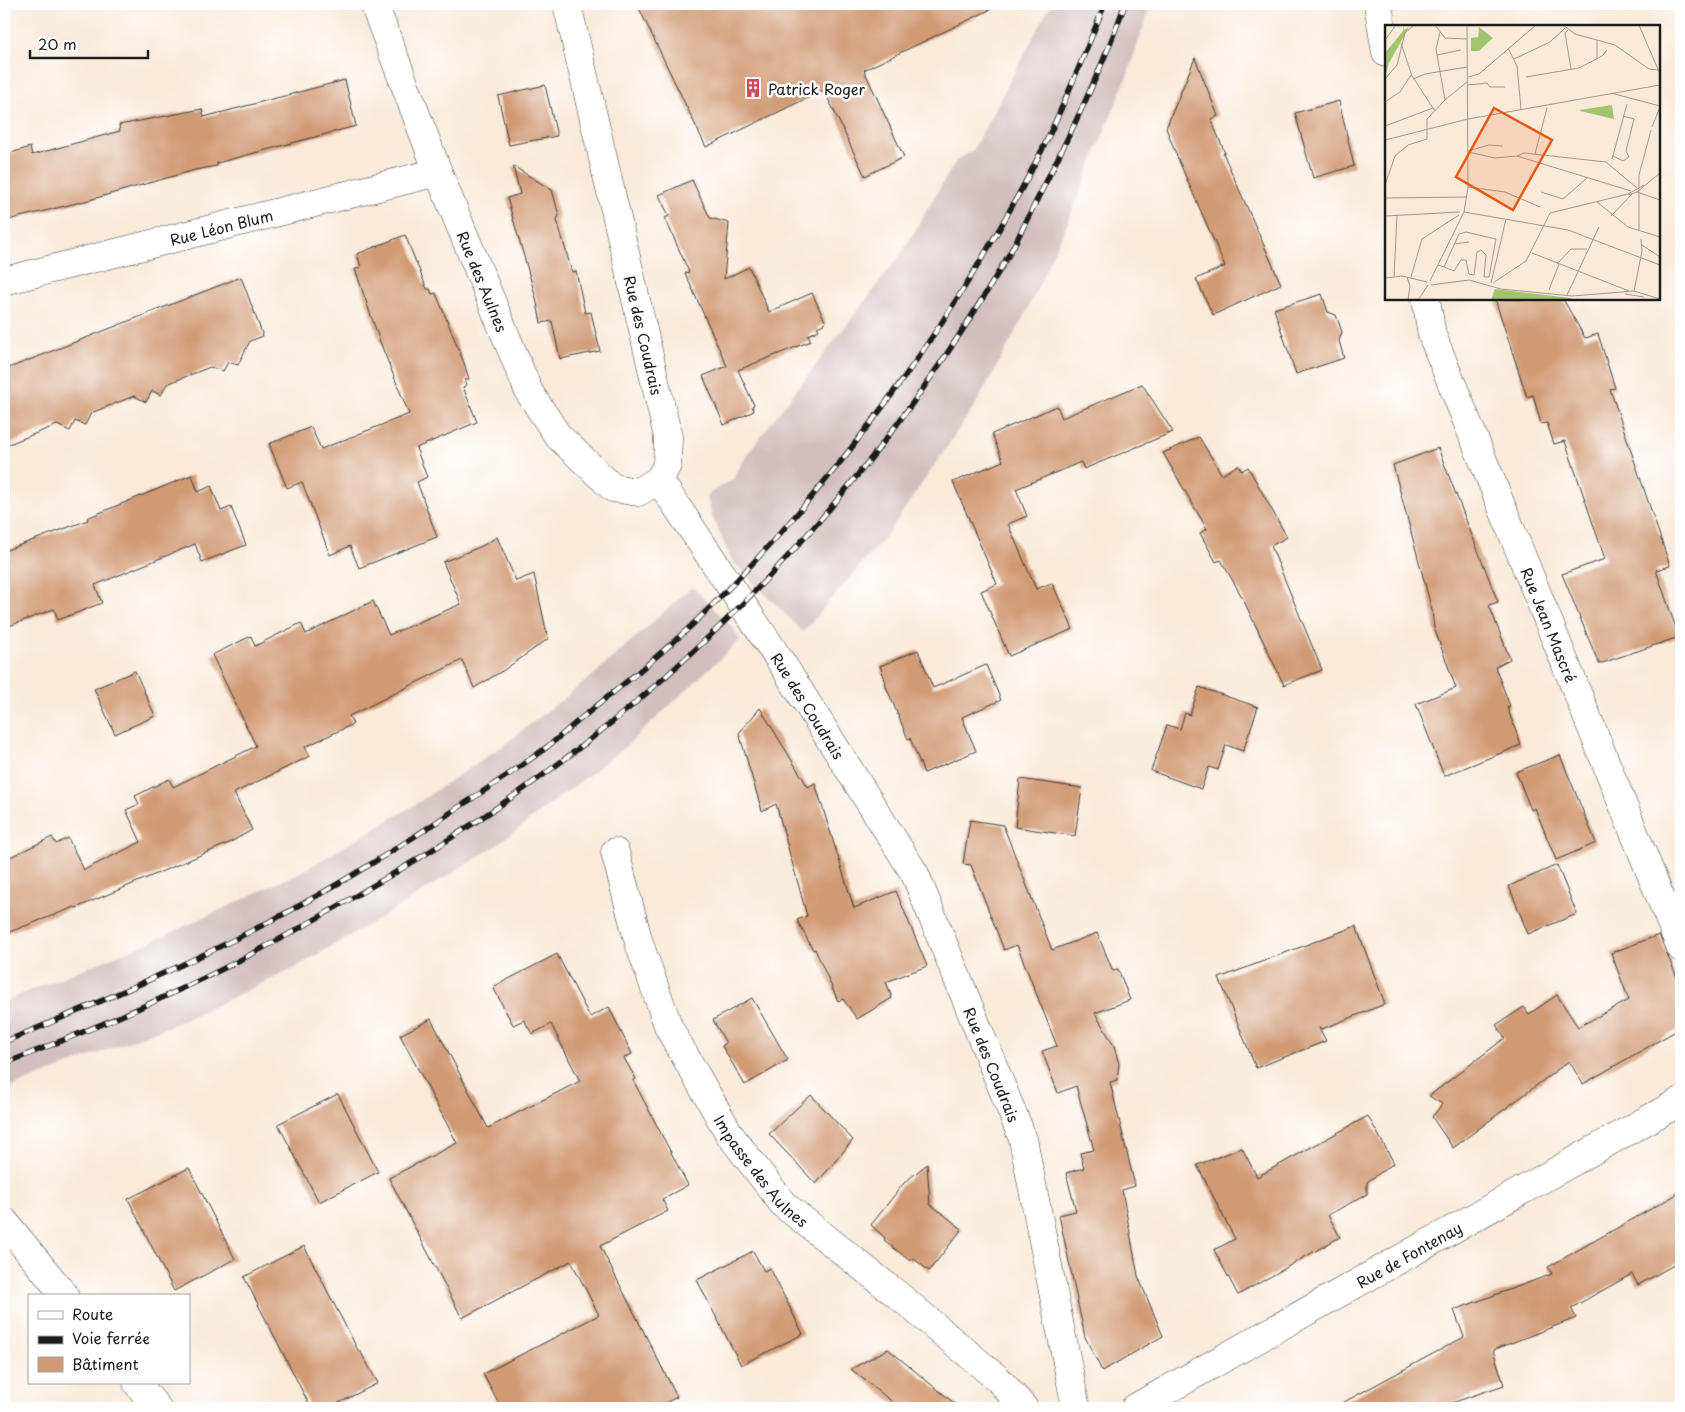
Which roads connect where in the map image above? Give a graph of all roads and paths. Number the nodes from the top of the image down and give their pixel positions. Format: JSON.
{"nodes":[{"id":1,"x":374,"y":4,"type":"edge"},
{"id":2,"x":567,"y":4,"type":"edge"},
{"id":3,"x":1378,"y":4,"type":"edge"},
{"id":4,"x":1385,"y":47,"type":"edge"},
{"id":5,"x":438,"y":172,"type":"junction"},
{"id":6,"x":4,"y":281,"type":"edge"},
{"id":7,"x":1426,"y":300,"type":"edge"},
{"id":8,"x":658,"y":480,"type":"junction"},
{"id":9,"x":615,"y":852,"type":"dead end"},
{"id":10,"x":1681,"y":948,"type":"edge"},
{"id":11,"x":1681,"y":1101,"type":"edge"},
{"id":12,"x":4,"y":1221,"type":"edge"},
{"id":13,"x":63,"y":1294,"type":"edge"},
{"id":14,"x":138,"y":1384,"type":"edge"},
{"id":15,"x":157,"y":1408,"type":"edge"},
{"id":16,"x":1024,"y":1408,"type":"edge"},
{"id":17,"x":1076,"y":1408,"type":"edge"},
{"id":18,"x":1135,"y":1408,"type":"edge"}],
"edges":[{"from":1,"to":5,"type":"street","name":"Rue des Aulnes"},
{"from":2,"to":8,"type":"street","name":"Rue des Coudrais"},
{"from":3,"to":4,"type":"street"},
{"from":5,"to":6,"type":"street","name":"Rue Léon Blum"},
{"from":5,"to":8,"type":"street","name":"Rue des Aulnes"},
{"from":7,"to":10,"type":"street","name":"Rue Jean Mascré"},
{"from":8,"to":17,"type":"street","name":"Rue des Coudrais"},
{"from":9,"to":16,"type":"street","name":"Impasse des Aulnes"},
{"from":11,"to":18,"type":"street","name":"Rue de Fontenay"},
{"from":12,"to":13,"type":"street"},
{"from":14,"to":15,"type":"street"}]}
